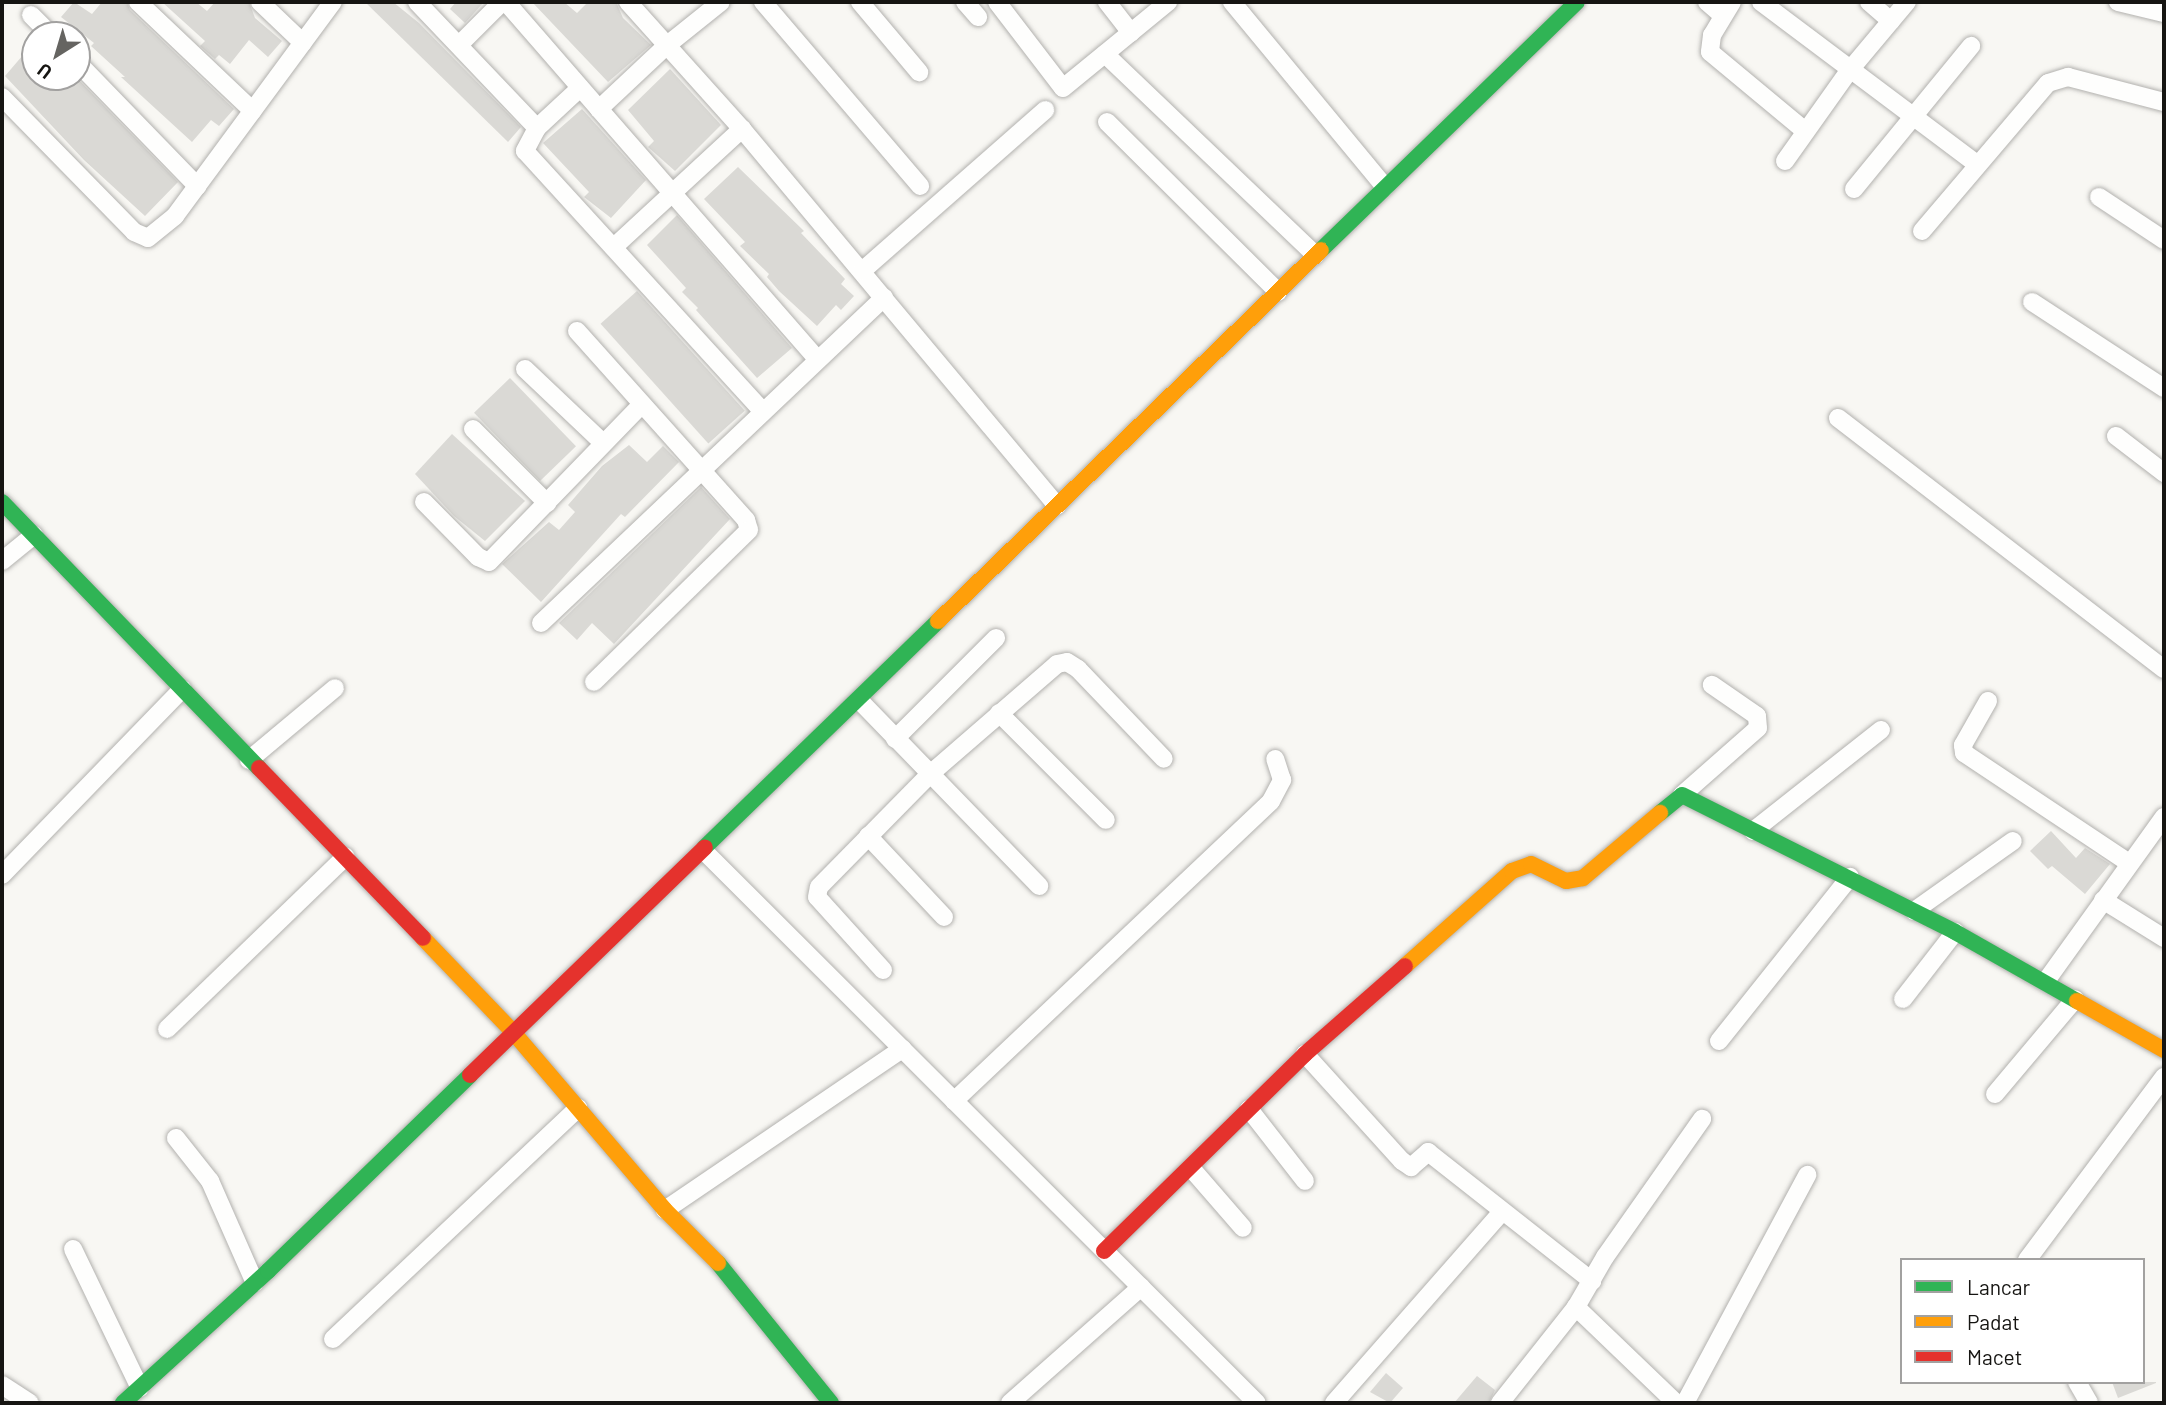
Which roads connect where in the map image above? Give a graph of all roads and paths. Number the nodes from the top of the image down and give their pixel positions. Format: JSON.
{"nodes":[{"id":1,"x":138,"y":2,"type":"edge"},
{"id":2,"x":260,"y":2,"type":"edge"},
{"id":3,"x":333,"y":2,"type":"edge"},
{"id":4,"x":417,"y":2,"type":"edge"},
{"id":5,"x":504,"y":2,"type":"edge"},
{"id":6,"x":628,"y":2,"type":"edge"},
{"id":7,"x":721,"y":2,"type":"edge"},
{"id":8,"x":763,"y":2,"type":"edge"},
{"id":9,"x":860,"y":2,"type":"edge"},
{"id":10,"x":965,"y":2,"type":"edge"},
{"id":11,"x":997,"y":2,"type":"edge"},
{"id":12,"x":1107,"y":2,"type":"edge"},
{"id":13,"x":1168,"y":2,"type":"edge"},
{"id":14,"x":1232,"y":2,"type":"edge"},
{"id":15,"x":1577,"y":2,"type":"edge"},
{"id":16,"x":1707,"y":2,"type":"edge"},
{"id":17,"x":1761,"y":2,"type":"edge"},
{"id":18,"x":1869,"y":2,"type":"edge"},
{"id":19,"x":1907,"y":2,"type":"edge"},
{"id":20,"x":2118,"y":2,"type":"edge"},
{"id":21,"x":1727,"y":8,"type":"edge"},
{"id":22,"x":2164,"y":13,"type":"edge"},
{"id":23,"x":31,"y":15,"type":"dead end"},
{"id":24,"x":978,"y":17,"type":"dead end"},
{"id":25,"x":37,"y":21,"type":"edge"},
{"id":26,"x":1891,"y":21,"type":"junction"},
{"id":27,"x":1130,"y":33,"type":"junction"},
{"id":28,"x":303,"y":43,"type":"junction"},
{"id":29,"x":459,"y":45,"type":"junction"},
{"id":30,"x":666,"y":46,"type":"junction"},
{"id":31,"x":1971,"y":46,"type":"dead end"},
{"id":32,"x":1105,"y":54,"type":"junction"},
{"id":33,"x":1849,"y":71,"type":"junction"},
{"id":34,"x":919,"y":72,"type":"dead end"},
{"id":35,"x":91,"y":76,"type":"edge"},
{"id":36,"x":580,"y":88,"type":"junction"},
{"id":37,"x":2,"y":97,"type":"edge"},
{"id":38,"x":2164,"y":102,"type":"edge"},
{"id":39,"x":599,"y":108,"type":"junction"},
{"id":40,"x":1045,"y":110,"type":"dead end"},
{"id":41,"x":253,"y":111,"type":"junction"},
{"id":42,"x":1912,"y":117,"type":"junction"},
{"id":43,"x":1107,"y":122,"type":"dead end"},
{"id":44,"x":537,"y":128,"type":"junction"},
{"id":45,"x":742,"y":129,"type":"junction"},
{"id":46,"x":1805,"y":131,"type":"junction"},
{"id":47,"x":1785,"y":161,"type":"dead end"},
{"id":48,"x":1978,"y":165,"type":"junction"},
{"id":49,"x":197,"y":186,"type":"junction"},
{"id":50,"x":920,"y":186,"type":"dead end"},
{"id":51,"x":1385,"y":187,"type":"junction"},
{"id":52,"x":1854,"y":189,"type":"dead end"},
{"id":53,"x":673,"y":192,"type":"junction"},
{"id":54,"x":2099,"y":197,"type":"dead end"},
{"id":55,"x":1922,"y":231,"type":"dead end"},
{"id":56,"x":2164,"y":240,"type":"edge"},
{"id":57,"x":615,"y":246,"type":"junction"},
{"id":58,"x":1315,"y":255,"type":"junction"},
{"id":59,"x":862,"y":271,"type":"junction"},
{"id":60,"x":1278,"y":292,"type":"junction"},
{"id":61,"x":884,"y":297,"type":"junction"},
{"id":62,"x":2032,"y":302,"type":"dead end"},
{"id":63,"x":577,"y":331,"type":"dead end"},
{"id":64,"x":817,"y":359,"type":"junction"},
{"id":65,"x":525,"y":369,"type":"dead end"},
{"id":66,"x":2164,"y":388,"type":"edge"},
{"id":67,"x":641,"y":405,"type":"junction"},
{"id":68,"x":762,"y":411,"type":"junction"},
{"id":69,"x":1838,"y":418,"type":"dead end"},
{"id":70,"x":473,"y":429,"type":"dead end"},
{"id":71,"x":2116,"y":436,"type":"dead end"},
{"id":72,"x":603,"y":443,"type":"junction"},
{"id":73,"x":699,"y":470,"type":"junction"},
{"id":74,"x":2164,"y":473,"type":"edge"},
{"id":75,"x":2,"y":502,"type":"edge"},
{"id":76,"x":424,"y":502,"type":"dead end"},
{"id":77,"x":547,"y":503,"type":"junction"},
{"id":78,"x":1057,"y":506,"type":"junction"},
{"id":79,"x":34,"y":535,"type":"junction"},
{"id":80,"x":2,"y":561,"type":"edge"},
{"id":81,"x":541,"y":623,"type":"dead end"},
{"id":82,"x":996,"y":638,"type":"dead end"},
{"id":83,"x":2164,"y":669,"type":"edge"},
{"id":84,"x":594,"y":682,"type":"dead end"},
{"id":85,"x":1713,"y":685,"type":"dead end"},
{"id":86,"x":335,"y":688,"type":"dead end"},
{"id":87,"x":182,"y":689,"type":"junction"},
{"id":88,"x":859,"y":700,"type":"junction"},
{"id":89,"x":1989,"y":701,"type":"dead end"},
{"id":90,"x":999,"y":713,"type":"junction"},
{"id":91,"x":1881,"y":730,"type":"dead end"},
{"id":92,"x":895,"y":739,"type":"junction"},
{"id":93,"x":255,"y":754,"type":"junction"},
{"id":94,"x":1164,"y":759,"type":"dead end"},
{"id":95,"x":1275,"y":759,"type":"dead end"},
{"id":96,"x":929,"y":775,"type":"junction"},
{"id":97,"x":1682,"y":795,"type":"junction"},
{"id":98,"x":2164,"y":817,"type":"edge"},
{"id":99,"x":1107,"y":820,"type":"dead end"},
{"id":100,"x":1753,"y":831,"type":"junction"},
{"id":101,"x":868,"y":836,"type":"junction"},
{"id":102,"x":2013,"y":841,"type":"dead end"},
{"id":103,"x":708,"y":847,"type":"junction"},
{"id":104,"x":345,"y":858,"type":"junction"},
{"id":105,"x":2129,"y":863,"type":"junction"},
{"id":106,"x":2,"y":874,"type":"edge"},
{"id":107,"x":1850,"y":877,"type":"junction"},
{"id":108,"x":1039,"y":886,"type":"dead end"},
{"id":109,"x":2103,"y":900,"type":"junction"},
{"id":110,"x":1914,"y":911,"type":"junction"},
{"id":111,"x":944,"y":917,"type":"dead end"},
{"id":112,"x":1955,"y":932,"type":"junction"},
{"id":113,"x":2164,"y":938,"type":"edge"},
{"id":114,"x":883,"y":970,"type":"dead end"},
{"id":115,"x":2046,"y":981,"type":"junction"},
{"id":116,"x":1903,"y":999,"type":"dead end"},
{"id":117,"x":2075,"y":999,"type":"junction"},
{"id":118,"x":167,"y":1029,"type":"dead end"},
{"id":119,"x":517,"y":1029,"type":"junction"},
{"id":120,"x":1719,"y":1041,"type":"dead end"},
{"id":121,"x":902,"y":1049,"type":"junction"},
{"id":122,"x":2164,"y":1050,"type":"edge"},
{"id":123,"x":1305,"y":1054,"type":"junction"},
{"id":124,"x":2164,"y":1077,"type":"edge"},
{"id":125,"x":1995,"y":1094,"type":"dead end"},
{"id":126,"x":958,"y":1098,"type":"junction"},
{"id":127,"x":578,"y":1108,"type":"junction"},
{"id":128,"x":1249,"y":1109,"type":"junction"},
{"id":129,"x":1702,"y":1119,"type":"dead end"},
{"id":130,"x":176,"y":1138,"type":"dead end"},
{"id":131,"x":1191,"y":1168,"type":"junction"},
{"id":132,"x":1807,"y":1175,"type":"dead end"},
{"id":133,"x":1305,"y":1181,"type":"dead end"},
{"id":134,"x":674,"y":1204,"type":"junction"},
{"id":135,"x":1502,"y":1212,"type":"junction"},
{"id":136,"x":1243,"y":1228,"type":"dead end"},
{"id":137,"x":1112,"y":1243,"type":"junction"},
{"id":138,"x":73,"y":1249,"type":"dead end"},
{"id":139,"x":2028,"y":1258,"type":"edge"},
{"id":140,"x":1592,"y":1281,"type":"junction"},
{"id":141,"x":255,"y":1283,"type":"junction"},
{"id":142,"x":1141,"y":1287,"type":"junction"},
{"id":143,"x":1576,"y":1307,"type":"junction"},
{"id":144,"x":334,"y":1339,"type":"dead end"},
{"id":145,"x":2078,"y":1384,"type":"edge"},
{"id":146,"x":2,"y":1385,"type":"edge"},
{"id":147,"x":140,"y":1388,"type":"junction"},
{"id":148,"x":30,"y":1403,"type":"edge"},
{"id":149,"x":123,"y":1403,"type":"edge"},
{"id":150,"x":831,"y":1403,"type":"edge"},
{"id":151,"x":1010,"y":1403,"type":"edge"},
{"id":152,"x":1257,"y":1403,"type":"edge"},
{"id":153,"x":1334,"y":1403,"type":"edge"},
{"id":154,"x":1500,"y":1403,"type":"edge"},
{"id":155,"x":1676,"y":1403,"type":"edge"},
{"id":156,"x":1685,"y":1403,"type":"edge"},
{"id":157,"x":2089,"y":1403,"type":"edge"}],
"edges":[{"from":1,"to":41,"type":"street"},
{"from":2,"to":28,"type":"street"},
{"from":3,"to":28,"type":"street"},
{"from":4,"to":29,"type":"street"},
{"from":5,"to":29,"type":"street"},
{"from":5,"to":36,"type":"street"},
{"from":6,"to":30,"type":"street"},
{"from":7,"to":30,"type":"street"},
{"from":8,"to":50,"type":"street"},
{"from":9,"to":34,"type":"street"},
{"from":10,"to":24,"type":"street"},
{"from":11,"to":32,"type":"street"},
{"from":12,"to":27,"type":"street"},
{"from":13,"to":27,"type":"street"},
{"from":14,"to":51,"type":"street"},
{"from":15,"to":51,"type":"street"},
{"from":16,"to":21,"type":"street"},
{"from":17,"to":33,"type":"street"},
{"from":18,"to":26,"type":"street"},
{"from":19,"to":26,"type":"street"},
{"from":20,"to":22,"type":"street"},
{"from":21,"to":46,"type":"street"},
{"from":23,"to":25,"type":"street"},
{"from":26,"to":33,"type":"street"},
{"from":27,"to":32,"type":"street"},
{"from":28,"to":41,"type":"street"},
{"from":29,"to":44,"type":"street"},
{"from":30,"to":39,"type":"street"},
{"from":30,"to":45,"type":"street"},
{"from":31,"to":42,"type":"street"},
{"from":32,"to":58,"type":"street"},
{"from":33,"to":42,"type":"street"},
{"from":33,"to":46,"type":"street"},
{"from":35,"to":49,"type":"street"},
{"from":36,"to":39,"type":"street"},
{"from":36,"to":44,"type":"street"},
{"from":37,"to":49,"type":"street"},
{"from":38,"to":48,"type":"street"},
{"from":39,"to":53,"type":"street"},
{"from":40,"to":59,"type":"street"},
{"from":41,"to":49,"type":"street"},
{"from":42,"to":48,"type":"street"},
{"from":42,"to":52,"type":"street"},
{"from":43,"to":60,"type":"street"},
{"from":44,"to":57,"type":"street"},
{"from":45,"to":53,"type":"street"},
{"from":45,"to":59,"type":"street"},
{"from":46,"to":47,"type":"street"},
{"from":48,"to":55,"type":"street"},
{"from":51,"to":58,"type":"street"},
{"from":53,"to":57,"type":"street"},
{"from":53,"to":64,"type":"street"},
{"from":54,"to":56,"type":"street"},
{"from":57,"to":68,"type":"street"},
{"from":58,"to":60,"type":"street"},
{"from":59,"to":61,"type":"street"},
{"from":60,"to":78,"type":"street"},
{"from":61,"to":64,"type":"street"},
{"from":61,"to":78,"type":"street"},
{"from":62,"to":66,"type":"street"},
{"from":63,"to":67,"type":"street"},
{"from":64,"to":68,"type":"street"},
{"from":65,"to":72,"type":"street"},
{"from":67,"to":72,"type":"street"},
{"from":67,"to":73,"type":"street"},
{"from":68,"to":73,"type":"street"},
{"from":69,"to":83,"type":"street"},
{"from":70,"to":77,"type":"street"},
{"from":71,"to":74,"type":"street"},
{"from":72,"to":77,"type":"street"},
{"from":73,"to":81,"type":"street"},
{"from":73,"to":84,"type":"street"},
{"from":75,"to":79,"type":"street"},
{"from":76,"to":77,"type":"street"},
{"from":78,"to":88,"type":"street"},
{"from":79,"to":80,"type":"street"},
{"from":79,"to":87,"type":"street"},
{"from":82,"to":92,"type":"street"},
{"from":85,"to":97,"type":"street"},
{"from":86,"to":93,"type":"street"},
{"from":87,"to":93,"type":"street"},
{"from":87,"to":106,"type":"street"},
{"from":88,"to":92,"type":"street"},
{"from":88,"to":103,"type":"street"},
{"from":89,"to":105,"type":"street"},
{"from":90,"to":94,"type":"street"},
{"from":90,"to":96,"type":"street"},
{"from":90,"to":99,"type":"street"},
{"from":91,"to":100,"type":"street"},
{"from":92,"to":96,"type":"street"},
{"from":93,"to":104,"type":"street"},
{"from":95,"to":126,"type":"street"},
{"from":96,"to":101,"type":"street"},
{"from":96,"to":108,"type":"street"},
{"from":97,"to":100,"type":"street"},
{"from":97,"to":123,"type":"street"},
{"from":98,"to":105,"type":"street"},
{"from":100,"to":107,"type":"street"},
{"from":101,"to":111,"type":"street"},
{"from":101,"to":114,"type":"street"},
{"from":102,"to":110,"type":"street"},
{"from":103,"to":119,"type":"street"},
{"from":103,"to":121,"type":"street"},
{"from":104,"to":118,"type":"street"},
{"from":104,"to":119,"type":"street"},
{"from":105,"to":109,"type":"street"},
{"from":107,"to":110,"type":"street"},
{"from":107,"to":120,"type":"street"},
{"from":109,"to":113,"type":"street"},
{"from":109,"to":115,"type":"street"},
{"from":110,"to":112,"type":"street"},
{"from":112,"to":115,"type":"street"},
{"from":112,"to":116,"type":"street"},
{"from":115,"to":117,"type":"street"},
{"from":117,"to":122,"type":"street"},
{"from":117,"to":125,"type":"street"},
{"from":119,"to":127,"type":"street"},
{"from":119,"to":141,"type":"street"},
{"from":121,"to":126,"type":"street"},
{"from":121,"to":134,"type":"street"},
{"from":123,"to":128,"type":"street"},
{"from":123,"to":135,"type":"street"},
{"from":124,"to":139,"type":"street"},
{"from":126,"to":137,"type":"street"},
{"from":127,"to":134,"type":"street"},
{"from":127,"to":144,"type":"street"},
{"from":128,"to":131,"type":"street"},
{"from":128,"to":133,"type":"street"},
{"from":129,"to":140,"type":"street"},
{"from":130,"to":141,"type":"street"},
{"from":131,"to":136,"type":"street"},
{"from":131,"to":137,"type":"street"},
{"from":132,"to":156,"type":"street"},
{"from":134,"to":150,"type":"street"},
{"from":135,"to":140,"type":"street"},
{"from":135,"to":153,"type":"street"},
{"from":137,"to":142,"type":"street"},
{"from":138,"to":147,"type":"street"},
{"from":140,"to":143,"type":"street"},
{"from":141,"to":147,"type":"street"},
{"from":142,"to":151,"type":"street"},
{"from":142,"to":152,"type":"street"},
{"from":143,"to":154,"type":"street"},
{"from":143,"to":155,"type":"street"},
{"from":145,"to":157,"type":"street"},
{"from":146,"to":148,"type":"street"},
{"from":147,"to":149,"type":"street"}]}
